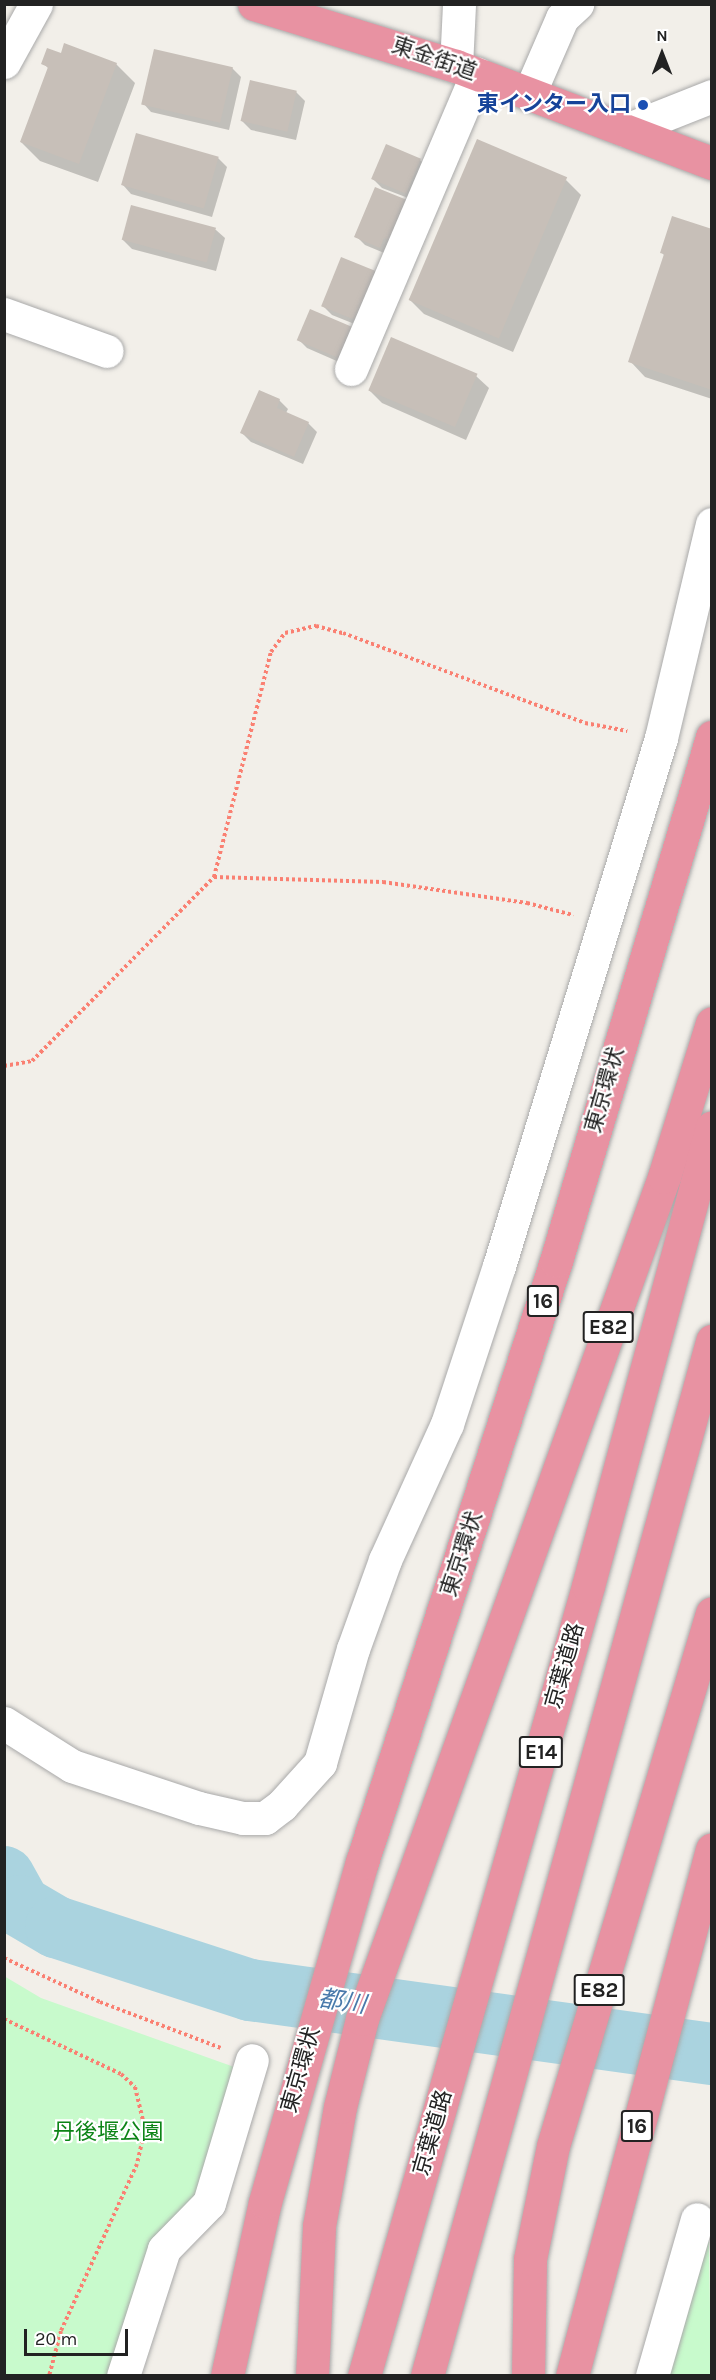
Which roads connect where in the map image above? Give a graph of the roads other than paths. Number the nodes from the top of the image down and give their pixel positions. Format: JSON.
{"nodes":[{"id":1,"x":36,"y":4,"type":"edge"},
{"id":2,"x":254,"y":4,"type":"edge"},
{"id":3,"x":459,"y":4,"type":"edge"},
{"id":4,"x":577,"y":4,"type":"edge"},
{"id":5,"x":4,"y":62,"type":"edge"},
{"id":6,"x":466,"y":70,"type":"junction"},
{"id":7,"x":530,"y":94,"type":"junction"},
{"id":8,"x":711,"y":96,"type":"edge"},
{"id":9,"x":626,"y":130,"type":"junction"},
{"id":10,"x":711,"y":163,"type":"edge"},
{"id":11,"x":4,"y":314,"type":"edge"},
{"id":12,"x":107,"y":351,"type":"dead end"},
{"id":13,"x":351,"y":369,"type":"dead end"},
{"id":14,"x":711,"y":524,"type":"edge"},
{"id":15,"x":711,"y":737,"type":"edge"},
{"id":16,"x":711,"y":1023,"type":"edge"},
{"id":17,"x":711,"y":1127,"type":"edge"},
{"id":18,"x":711,"y":1341,"type":"edge"},
{"id":19,"x":711,"y":1613,"type":"edge"},
{"id":20,"x":4,"y":1723,"type":"edge"},
{"id":21,"x":711,"y":1849,"type":"edge"},
{"id":22,"x":252,"y":2060,"type":"road end"},
{"id":23,"x":265,"y":2202,"type":"junction"},
{"id":24,"x":697,"y":2219,"type":"dead end"},
{"id":25,"x":123,"y":2376,"type":"edge"},
{"id":26,"x":202,"y":2376,"type":"edge"},
{"id":27,"x":227,"y":2376,"type":"edge"},
{"id":28,"x":312,"y":2376,"type":"edge"},
{"id":29,"x":364,"y":2376,"type":"edge"},
{"id":30,"x":427,"y":2376,"type":"edge"},
{"id":31,"x":528,"y":2376,"type":"edge"},
{"id":32,"x":572,"y":2376,"type":"edge"},
{"id":33,"x":652,"y":2376,"type":"edge"}],
"edges":[{"from":1,"to":5,"type":"street"},
{"from":2,"to":6,"type":"highway","name":"東金街道"},
{"from":3,"to":6,"type":"street"},
{"from":4,"to":7,"type":"street"},
{"from":6,"to":7,"type":"highway","name":"東金街道"},
{"from":6,"to":13,"type":"street"},
{"from":7,"to":9,"type":"highway","name":"東金街道"},
{"from":8,"to":9,"type":"street"},
{"from":9,"to":10,"type":"highway","name":"東金街道"},
{"from":11,"to":12,"type":"street"},
{"from":14,"to":20,"type":"street"},
{"from":15,"to":23,"type":"highway","name":"東京環状","number":"16"},
{"from":16,"to":28,"type":"highway","number":"E82"},
{"from":17,"to":29,"type":"highway","name":"京葉道路","number":"E14"},
{"from":18,"to":30,"type":"highway","number":"E14"},
{"from":19,"to":31,"type":"highway","number":"E82"},
{"from":21,"to":32,"type":"highway","number":"16"},
{"from":22,"to":25,"type":"street"},
{"from":23,"to":26,"type":"highway"},
{"from":23,"to":27,"type":"highway","name":"東京環状","number":"16"},
{"from":24,"to":33,"type":"street"}]}
